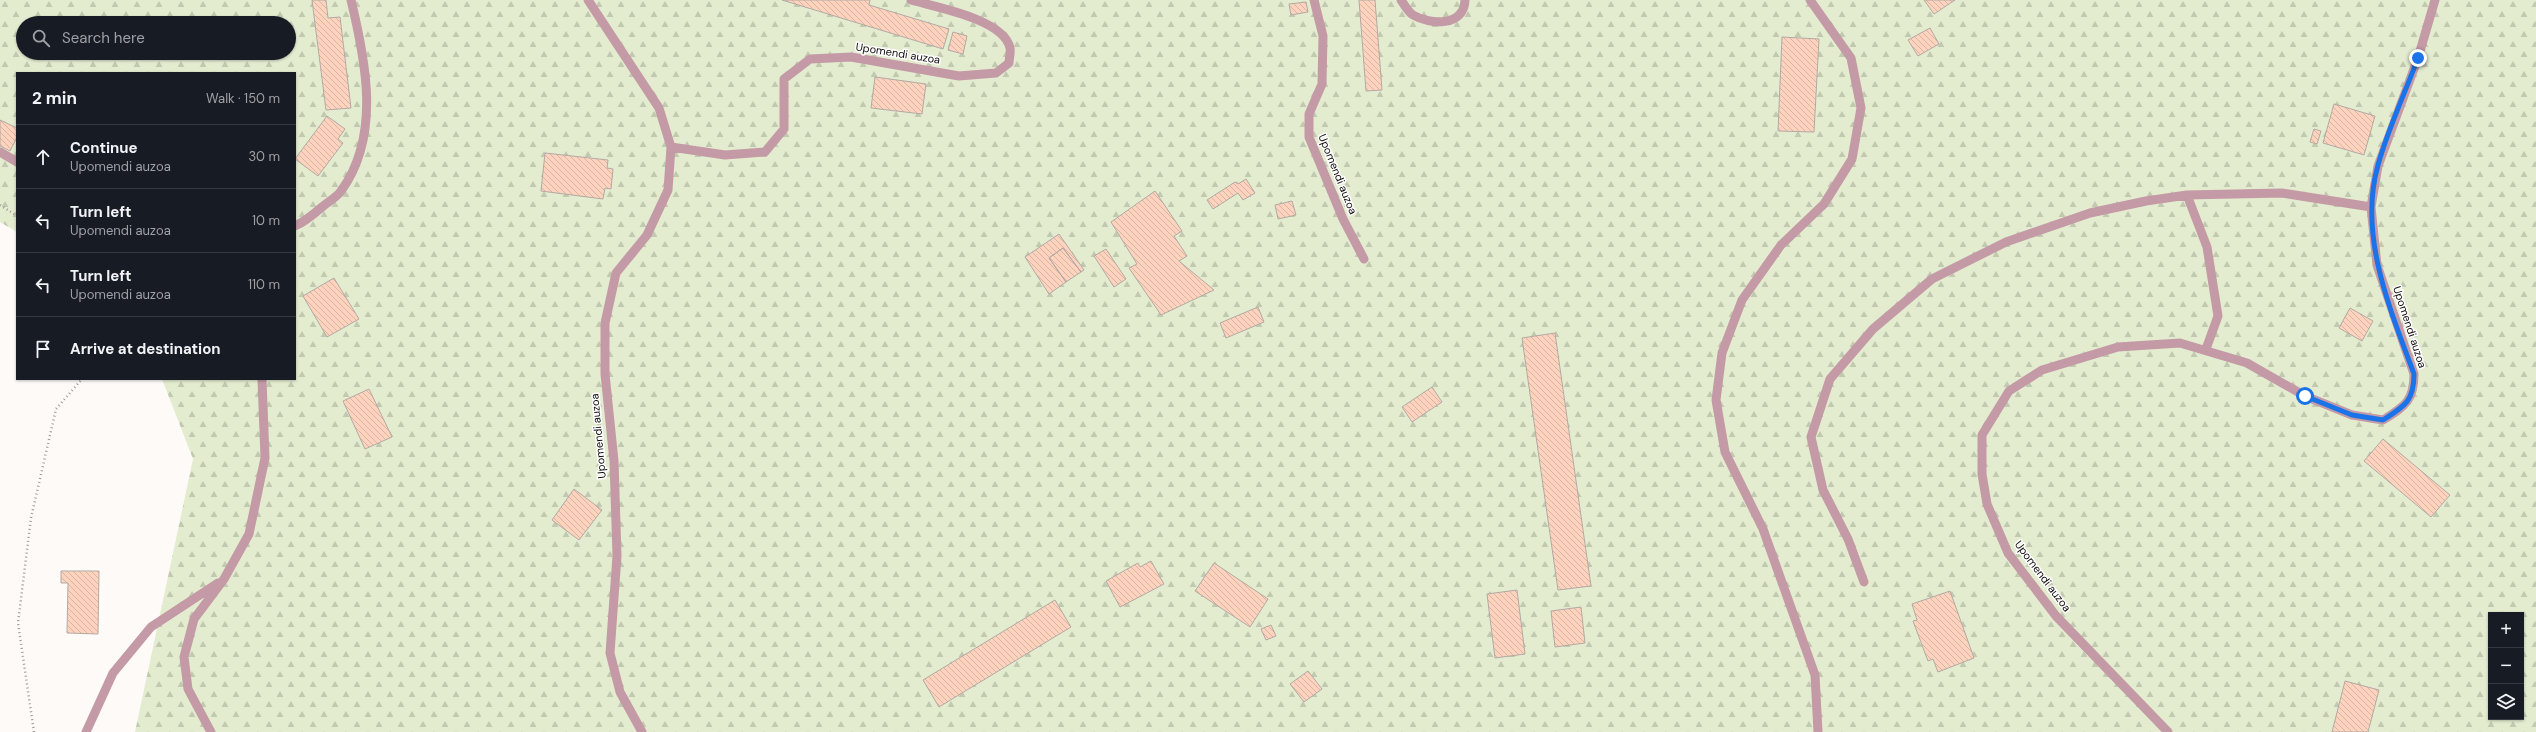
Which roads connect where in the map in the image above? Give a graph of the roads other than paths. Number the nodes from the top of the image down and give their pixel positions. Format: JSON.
{"nodes":[{"id":1,"x":351,"y":0,"type":"edge"},
{"id":2,"x":588,"y":0,"type":"edge"},
{"id":3,"x":911,"y":0,"type":"edge"},
{"id":4,"x":1314,"y":0,"type":"edge"},
{"id":5,"x":1401,"y":0,"type":"edge"},
{"id":6,"x":1465,"y":0,"type":"edge"},
{"id":7,"x":1810,"y":0,"type":"edge"},
{"id":8,"x":2435,"y":0,"type":"edge"},
{"id":9,"x":671,"y":147,"type":"junction"},
{"id":10,"x":0,"y":152,"type":"edge"},
{"id":11,"x":16,"y":161,"type":"edge"},
{"id":12,"x":2186,"y":195,"type":"junction"},
{"id":13,"x":2371,"y":207,"type":"junction"},
{"id":14,"x":296,"y":226,"type":"edge"},
{"id":15,"x":1364,"y":259,"type":"dead end"},
{"id":16,"x":2206,"y":349,"type":"junction"},
{"id":17,"x":262,"y":380,"type":"edge"},
{"id":18,"x":224,"y":579,"type":"junction"},
{"id":19,"x":1864,"y":582,"type":"dead end"},
{"id":20,"x":86,"y":732,"type":"edge"},
{"id":21,"x":211,"y":732,"type":"edge"},
{"id":22,"x":642,"y":732,"type":"edge"},
{"id":23,"x":1818,"y":732,"type":"edge"},
{"id":24,"x":2168,"y":732,"type":"edge"}],
"edges":[{"from":1,"to":14,"type":"lane"},
{"from":2,"to":9,"type":"lane","name":"Upomendi auzoa"},
{"from":3,"to":9,"type":"lane","name":"Upomendi auzoa"},
{"from":4,"to":15,"type":"lane","name":"Upomendi auzoa"},
{"from":5,"to":6,"type":"lane"},
{"from":7,"to":23,"type":"lane"},
{"from":8,"to":13,"type":"lane","name":"Upomendi auzoa"},
{"from":9,"to":22,"type":"lane","name":"Upomendi auzoa"},
{"from":10,"to":11,"type":"lane"},
{"from":12,"to":13,"type":"lane"},
{"from":12,"to":16,"type":"lane"},
{"from":12,"to":19,"type":"lane"},
{"from":13,"to":16,"type":"lane","name":"Upomendi auzoa"},
{"from":16,"to":24,"type":"lane","name":"Upomendi auzoa"},
{"from":17,"to":18,"type":"lane"},
{"from":18,"to":20,"type":"lane"},
{"from":18,"to":21,"type":"lane"}]}
